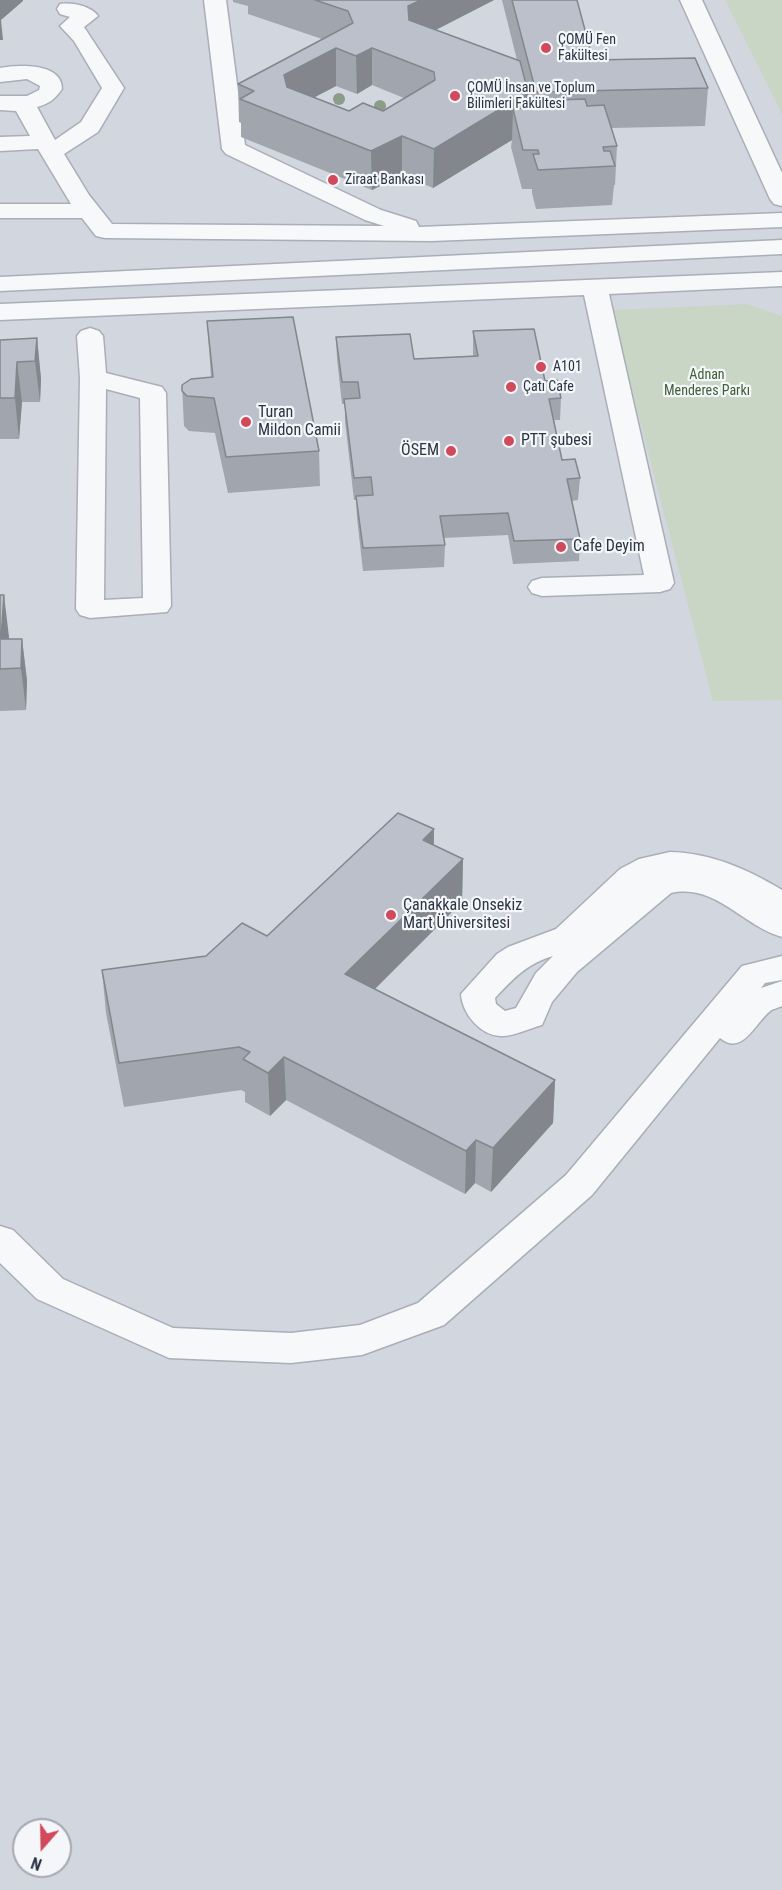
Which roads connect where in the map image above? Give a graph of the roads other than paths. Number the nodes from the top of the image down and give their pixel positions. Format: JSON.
{"nodes":[{"id":1,"x":214,"y":0,"type":"edge"},
{"id":2,"x":691,"y":0,"type":"edge"},
{"id":3,"x":68,"y":9,"type":"dead end"},
{"id":4,"x":0,"y":75,"type":"edge"},
{"id":5,"x":0,"y":103,"type":"edge"},
{"id":6,"x":24,"y":103,"type":"junction"},
{"id":7,"x":0,"y":144,"type":"edge"},
{"id":8,"x":48,"y":147,"type":"junction"},
{"id":9,"x":782,"y":199,"type":"edge"},
{"id":10,"x":0,"y":211,"type":"edge"},
{"id":11,"x":89,"y":211,"type":"junction"},
{"id":12,"x":782,"y":220,"type":"edge"},
{"id":13,"x":432,"y":234,"type":"junction"},
{"id":14,"x":782,"y":247,"type":"edge"},
{"id":15,"x":451,"y":265,"type":"junction"},
{"id":16,"x":782,"y":279,"type":"edge"},
{"id":17,"x":0,"y":284,"type":"edge"},
{"id":18,"x":595,"y":287,"type":"junction"},
{"id":19,"x":469,"y":293,"type":"junction"},
{"id":20,"x":123,"y":307,"type":"junction"},
{"id":21,"x":41,"y":310,"type":"junction"},
{"id":22,"x":0,"y":312,"type":"edge"},
{"id":23,"x":90,"y":336,"type":"junction"},
{"id":24,"x":93,"y":378,"type":"junction"},
{"id":25,"x":542,"y":587,"type":"dead end"},
{"id":26,"x":782,"y":905,"type":"edge"},
{"id":27,"x":782,"y":926,"type":"edge"},
{"id":28,"x":782,"y":968,"type":"edge"},
{"id":29,"x":782,"y":993,"type":"edge"},
{"id":30,"x":0,"y":1240,"type":"edge"},
{"id":31,"x":0,"y":1260,"type":"edge"}],
"edges":[{"from":1,"to":13,"type":"street"},
{"from":2,"to":9,"type":"street"},
{"from":3,"to":8,"type":"street"},
{"from":4,"to":6,"type":"street"},
{"from":5,"to":6,"type":"street"},
{"from":6,"to":8,"type":"street"},
{"from":7,"to":8,"type":"street"},
{"from":8,"to":11,"type":"street"},
{"from":10,"to":11,"type":"street"},
{"from":11,"to":13,"type":"street"},
{"from":12,"to":13,"type":"street"},
{"from":13,"to":15,"type":"street"},
{"from":14,"to":15,"type":"street"},
{"from":15,"to":17,"type":"street"},
{"from":15,"to":19,"type":"street"},
{"from":16,"to":18,"type":"street"},
{"from":18,"to":19,"type":"street"},
{"from":18,"to":25,"type":"street"},
{"from":19,"to":20,"type":"street"},
{"from":20,"to":21,"type":"street"},
{"from":20,"to":23,"type":"street"},
{"from":21,"to":22,"type":"street"},
{"from":21,"to":23,"type":"street"},
{"from":23,"to":24,"type":"street"},
{"from":24,"to":24,"type":"street"},
{"from":26,"to":27,"type":"street"},
{"from":28,"to":30,"type":"street"},
{"from":29,"to":31,"type":"street"}]}
